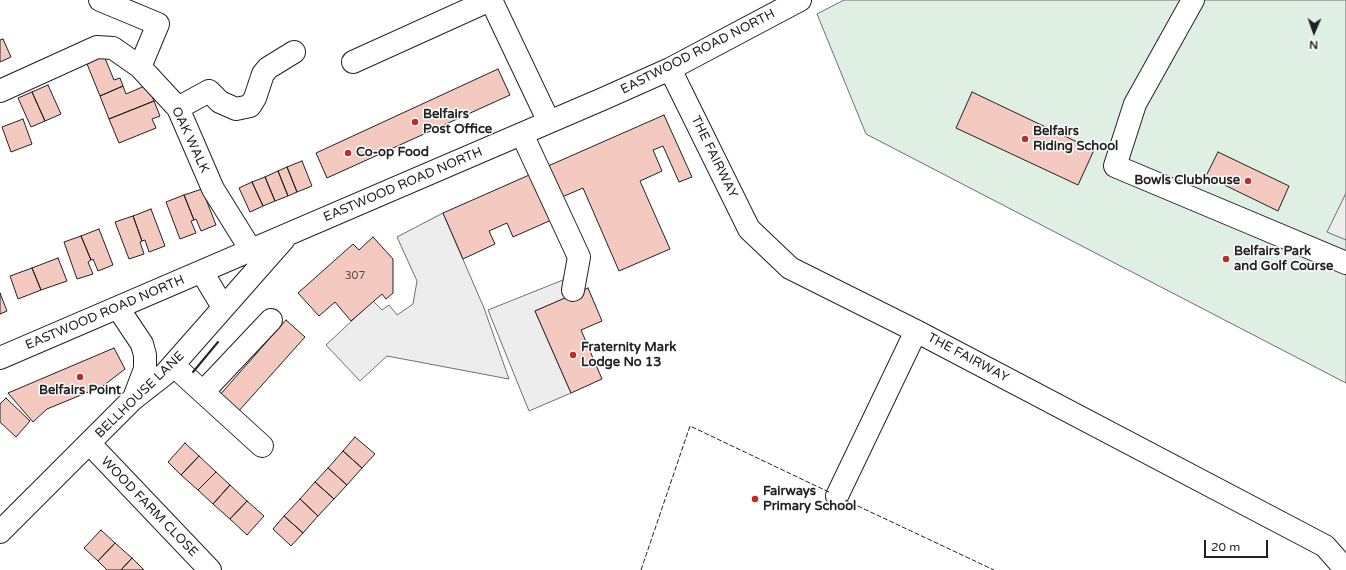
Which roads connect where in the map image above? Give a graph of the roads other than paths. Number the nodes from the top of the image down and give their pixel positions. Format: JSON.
{"nodes":[{"id":1,"x":100,"y":0,"type":"edge"},
{"id":2,"x":491,"y":0,"type":"edge"},
{"id":3,"x":800,"y":0,"type":"edge"},
{"id":4,"x":1192,"y":0,"type":"edge"},
{"id":5,"x":294,"y":52,"type":"dead end"},
{"id":6,"x":353,"y":62,"type":"dead end"},
{"id":7,"x":140,"y":67,"type":"junction"},
{"id":8,"x":670,"y":69,"type":"junction"},
{"id":9,"x":0,"y":91,"type":"edge"},
{"id":10,"x":178,"y":108,"type":"junction"},
{"id":11,"x":549,"y":122,"type":"junction"},
{"id":12,"x":522,"y":134,"type":"junction"},
{"id":13,"x":289,"y":233,"type":"junction"},
{"id":14,"x":251,"y":250,"type":"junction"},
{"id":15,"x":1346,"y":263,"type":"edge"},
{"id":16,"x":202,"y":272,"type":"junction"},
{"id":17,"x":573,"y":290,"type":"dead end"},
{"id":18,"x":223,"y":307,"type":"junction"},
{"id":19,"x":118,"y":308,"type":"junction"},
{"id":20,"x":271,"y":320,"type":"dead end"},
{"id":21,"x":916,"y":331,"type":"junction"},
{"id":22,"x":145,"y":355,"type":"junction"},
{"id":23,"x":0,"y":358,"type":"edge"},
{"id":24,"x":177,"y":361,"type":"junction"},
{"id":25,"x":203,"y":392,"type":"junction"},
{"id":26,"x":133,"y":399,"type":"junction"},
{"id":27,"x":90,"y":444,"type":"junction"},
{"id":28,"x":262,"y":446,"type":"dead end"},
{"id":29,"x":837,"y":496,"type":"dead end"},
{"id":30,"x":0,"y":532,"type":"edge"},
{"id":31,"x":209,"y":570,"type":"edge"},
{"id":32,"x":1346,"y":570,"type":"edge"}],
"edges":[{"from":1,"to":7,"type":"street"},
{"from":2,"to":6,"type":"street"},
{"from":2,"to":11,"type":"street"},
{"from":3,"to":8,"type":"street","name":"EASTWOOD ROAD NORTH"},
{"from":4,"to":15,"type":"street"},
{"from":5,"to":10,"type":"street"},
{"from":7,"to":9,"type":"street","name":"OAK WALK"},
{"from":7,"to":10,"type":"street","name":"OAK WALK"},
{"from":8,"to":11,"type":"street","name":"EASTWOOD ROAD NORTH"},
{"from":8,"to":21,"type":"street","name":"THE FAIRWAY"},
{"from":10,"to":14,"type":"street","name":"OAK WALK"},
{"from":11,"to":12,"type":"street","name":"EASTWOOD ROAD NORTH"},
{"from":12,"to":13,"type":"street","name":"EASTWOOD ROAD NORTH"},
{"from":12,"to":17,"type":"street"},
{"from":13,"to":14,"type":"street","name":"EASTWOOD ROAD NORTH"},
{"from":13,"to":18,"type":"street","name":"BELLHOUSE LANE"},
{"from":14,"to":16,"type":"street","name":"EASTWOOD ROAD NORTH"},
{"from":16,"to":18,"type":"street"},
{"from":16,"to":19,"type":"street","name":"EASTWOOD ROAD NORTH"},
{"from":18,"to":24,"type":"street","name":"BELLHOUSE LANE"},
{"from":19,"to":22,"type":"street"},
{"from":19,"to":23,"type":"street","name":"EASTWOOD ROAD NORTH"},
{"from":20,"to":25,"type":"street"},
{"from":21,"to":29,"type":"street"},
{"from":21,"to":32,"type":"street","name":"THE FAIRWAY"},
{"from":22,"to":24,"type":"street"},
{"from":22,"to":26,"type":"street"},
{"from":24,"to":25,"type":"street"},
{"from":24,"to":26,"type":"street","name":"BELLHOUSE LANE"},
{"from":25,"to":28,"type":"street"},
{"from":26,"to":27,"type":"street","name":"BELLHOUSE LANE"},
{"from":27,"to":30,"type":"street","name":"BELLHOUSE LANE"},
{"from":27,"to":31,"type":"street","name":"WOOD FARM CLOSE"}]}
